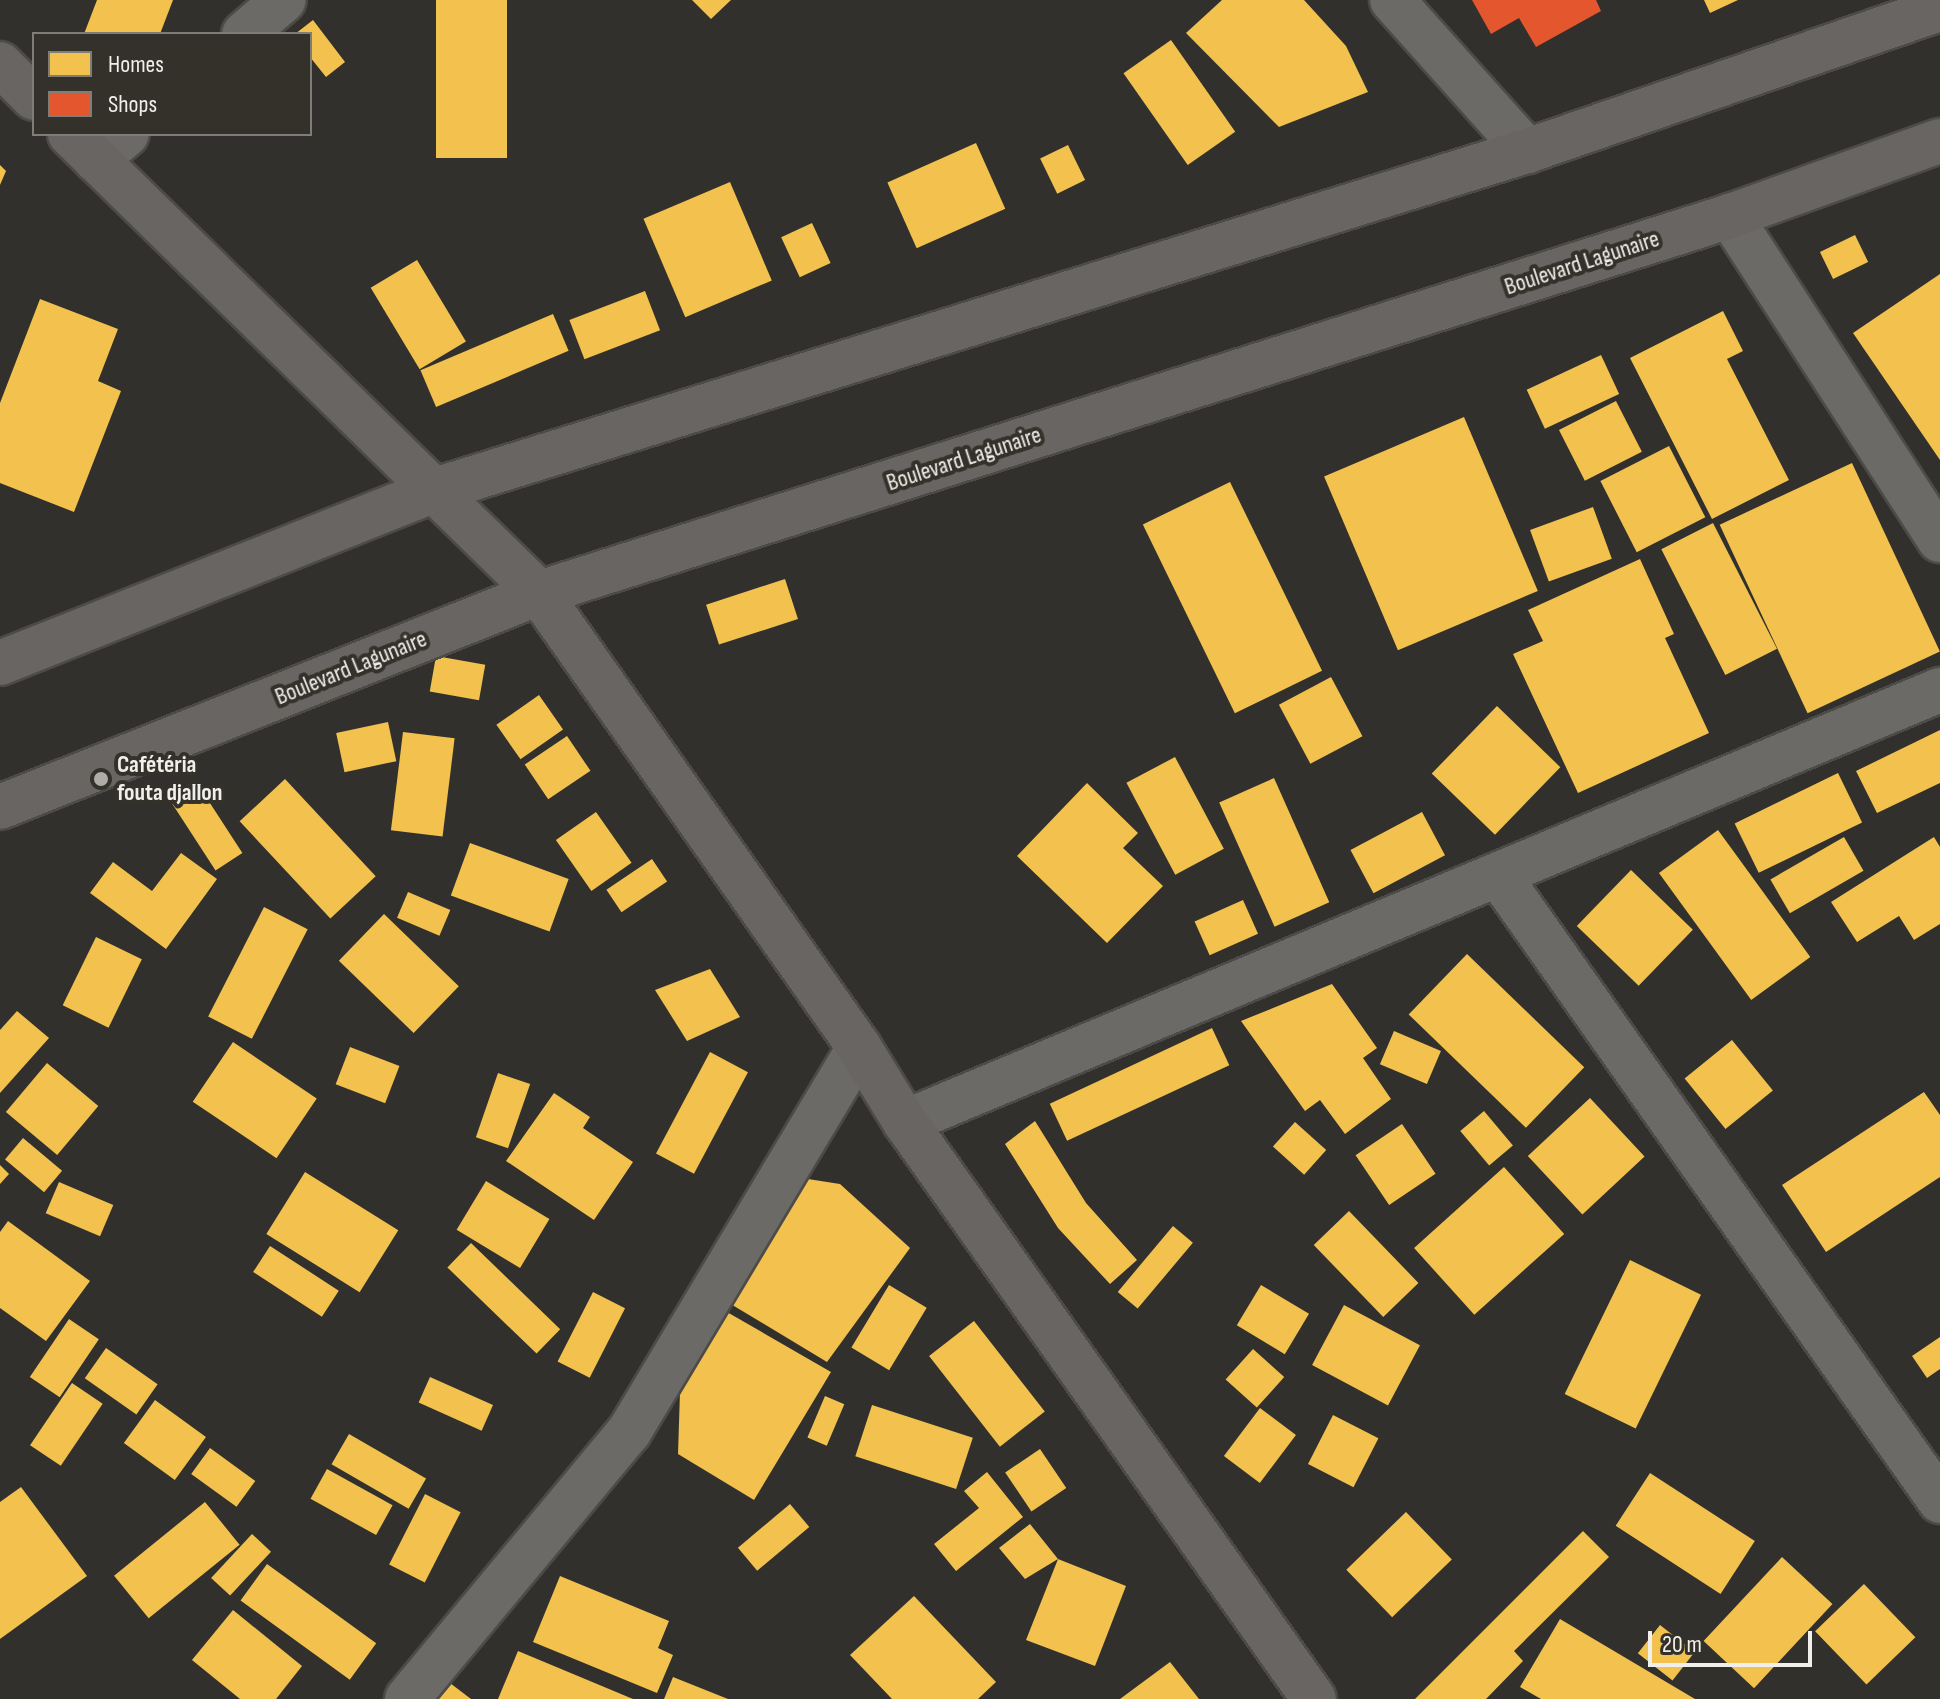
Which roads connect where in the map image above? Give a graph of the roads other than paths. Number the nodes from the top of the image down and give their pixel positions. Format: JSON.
{"nodes":[{"id":1,"x":284,"y":0,"type":"edge"},
{"id":2,"x":1392,"y":0,"type":"edge"},
{"id":3,"x":1940,"y":9,"type":"edge"},
{"id":4,"x":246,"y":32,"type":"edge"},
{"id":5,"x":0,"y":64,"type":"edge"},
{"id":6,"x":32,"y":96,"type":"edge"},
{"id":7,"x":1940,"y":141,"type":"edge"},
{"id":8,"x":98,"y":143,"type":"edge"},
{"id":9,"x":1527,"y":151,"type":"junction"},
{"id":10,"x":1730,"y":216,"type":"junction"},
{"id":11,"x":435,"y":490,"type":"junction"},
{"id":12,"x":1940,"y":540,"type":"edge"},
{"id":13,"x":539,"y":593,"type":"junction"},
{"id":14,"x":0,"y":663,"type":"edge"},
{"id":15,"x":1940,"y":690,"type":"edge"},
{"id":16,"x":0,"y":807,"type":"edge"},
{"id":17,"x":1499,"y":876,"type":"junction"},
{"id":18,"x":859,"y":1047,"type":"junction"},
{"id":19,"x":905,"y":1122,"type":"junction"},
{"id":20,"x":1940,"y":1501,"type":"edge"},
{"id":21,"x":407,"y":1699,"type":"edge"},
{"id":22,"x":1314,"y":1699,"type":"edge"}],
"edges":[{"from":1,"to":4,"type":"street"},
{"from":2,"to":9,"type":"street"},
{"from":3,"to":9,"type":"main road"},
{"from":5,"to":6,"type":"main road"},
{"from":7,"to":10,"type":"main road","name":"Boulevard Lagunaire"},
{"from":8,"to":11,"type":"main road"},
{"from":9,"to":11,"type":"main road"},
{"from":10,"to":12,"type":"street"},
{"from":10,"to":13,"type":"main road","name":"Boulevard Lagunaire"},
{"from":11,"to":13,"type":"main road"},
{"from":11,"to":14,"type":"main road"},
{"from":13,"to":16,"type":"main road","name":"Boulevard Lagunaire"},
{"from":13,"to":18,"type":"main road"},
{"from":15,"to":17,"type":"street"},
{"from":17,"to":19,"type":"street"},
{"from":17,"to":20,"type":"street"},
{"from":18,"to":19,"type":"main road"},
{"from":18,"to":21,"type":"street"},
{"from":19,"to":22,"type":"main road"}]}
